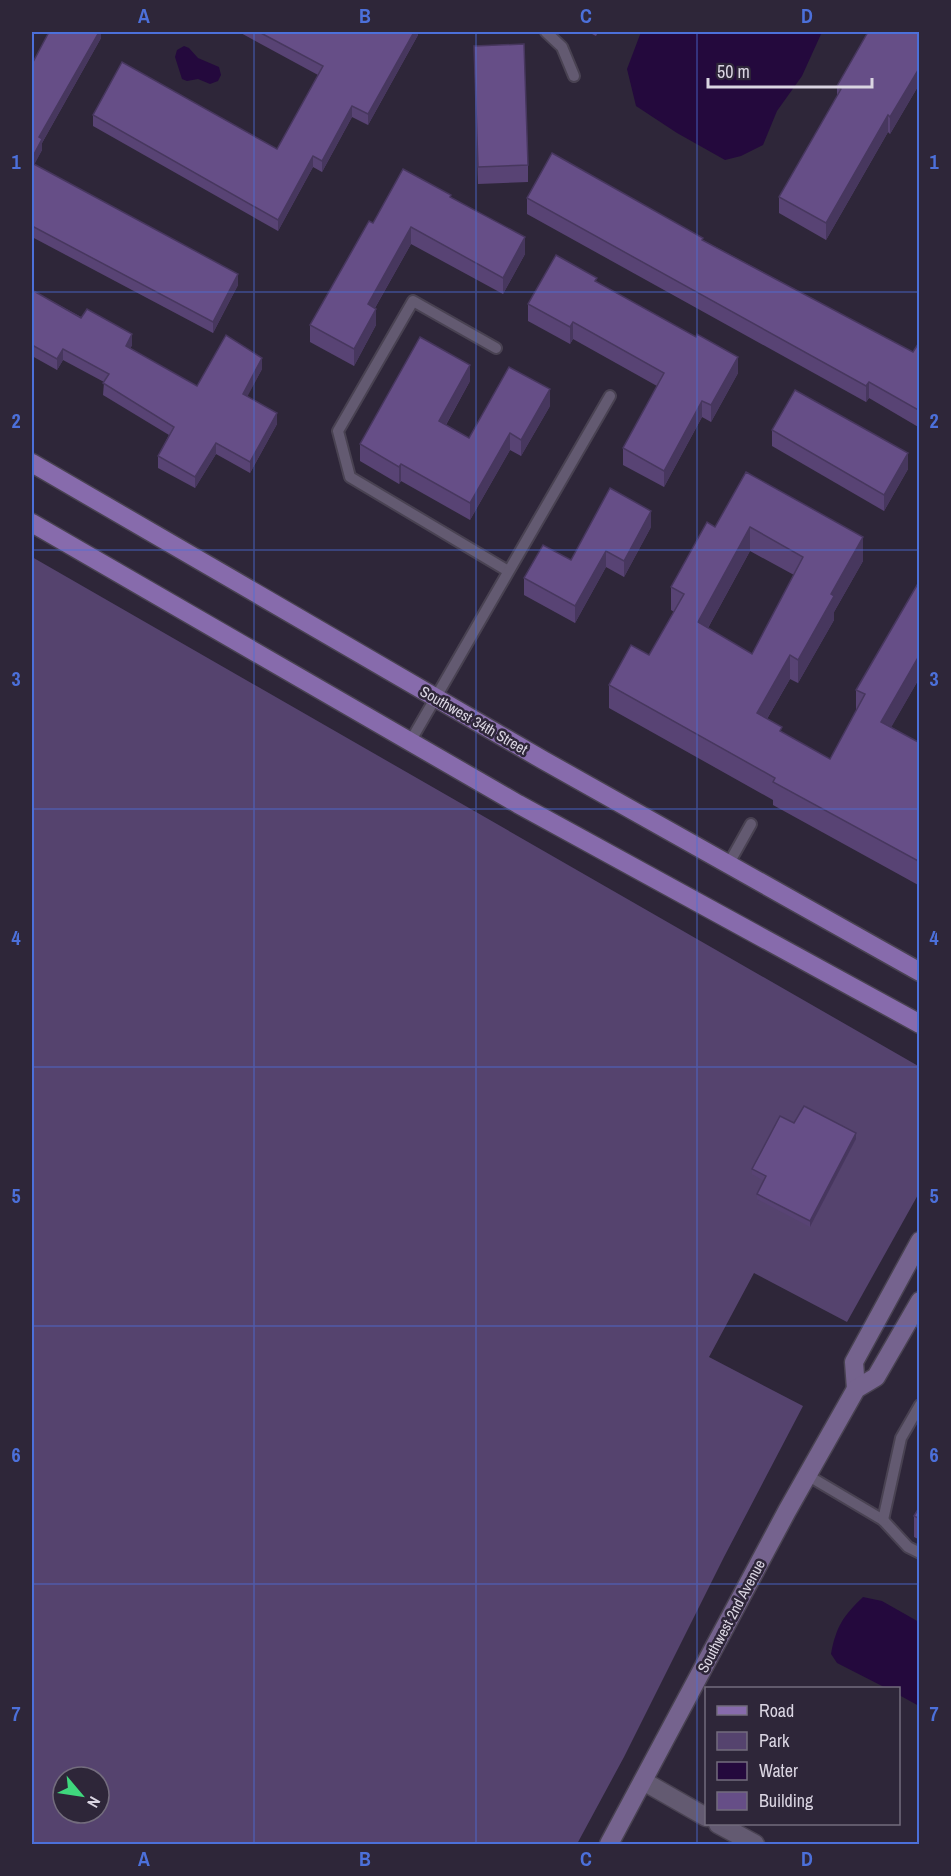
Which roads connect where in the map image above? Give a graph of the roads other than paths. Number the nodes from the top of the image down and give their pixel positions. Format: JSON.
{"nodes":[{"id":1,"x":546,"y":32,"type":"edge"},
{"id":2,"x":574,"y":76,"type":"dead end"},
{"id":3,"x":496,"y":348,"type":"dead end"},
{"id":4,"x":610,"y":396,"type":"dead end"},
{"id":5,"x":32,"y":463,"type":"edge"},
{"id":6,"x":32,"y":523,"type":"edge"},
{"id":7,"x":508,"y":571,"type":"junction"},
{"id":8,"x":435,"y":697,"type":"junction"},
{"id":9,"x":410,"y":742,"type":"junction"},
{"id":10,"x":751,"y":824,"type":"dead end"},
{"id":11,"x":728,"y":865,"type":"junction"},
{"id":12,"x":920,"y":972,"type":"edge"},
{"id":13,"x":920,"y":1024,"type":"edge"},
{"id":14,"x":920,"y":1241,"type":"edge"},
{"id":15,"x":920,"y":1301,"type":"edge"},
{"id":16,"x":856,"y":1389,"type":"junction"},
{"id":17,"x":920,"y":1405,"type":"edge"},
{"id":18,"x":807,"y":1475,"type":"junction"},
{"id":19,"x":883,"y":1520,"type":"junction"},
{"id":20,"x":920,"y":1553,"type":"edge"},
{"id":21,"x":643,"y":1781,"type":"junction"},
{"id":22,"x":705,"y":1816,"type":"edge"},
{"id":23,"x":720,"y":1825,"type":"edge"},
{"id":24,"x":609,"y":1845,"type":"edge"},
{"id":25,"x":755,"y":1845,"type":"edge"}],
"edges":[{"from":1,"to":2,"type":"lane"},
{"from":3,"to":7,"type":"lane"},
{"from":4,"to":7,"type":"lane"},
{"from":5,"to":8,"type":"main road","name":"Southwest 34th Street"},
{"from":6,"to":9,"type":"main road"},
{"from":7,"to":8,"type":"lane"},
{"from":8,"to":9,"type":"lane"},
{"from":8,"to":11,"type":"main road","name":"Southwest 34th Street"},
{"from":9,"to":13,"type":"main road"},
{"from":10,"to":11,"type":"lane"},
{"from":11,"to":12,"type":"main road","name":"Southwest 34th Street"},
{"from":14,"to":16,"type":"main road"},
{"from":15,"to":16,"type":"main road","name":"Southwest 2nd Avenue"},
{"from":16,"to":18,"type":"main road","name":"Southwest 2nd Avenue"},
{"from":17,"to":19,"type":"lane"},
{"from":18,"to":19,"type":"lane"},
{"from":18,"to":21,"type":"main road","name":"Southwest 2nd Avenue"},
{"from":19,"to":20,"type":"lane"},
{"from":21,"to":22,"type":"street"},
{"from":21,"to":24,"type":"main road","name":"Southwest 2nd Avenue"},
{"from":23,"to":25,"type":"street"}]}
